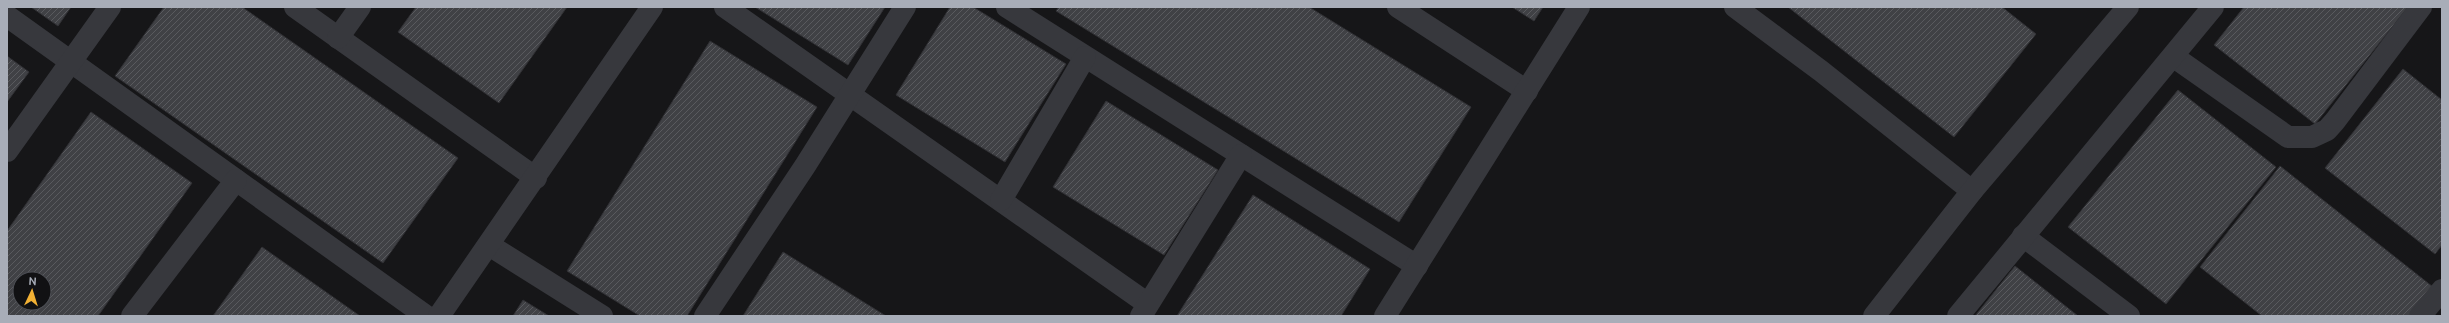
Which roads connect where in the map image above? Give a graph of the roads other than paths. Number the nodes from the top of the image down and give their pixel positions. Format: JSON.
{"nodes":[{"id":1,"x":110,"y":7,"type":"edge"},
{"id":2,"x":295,"y":7,"type":"edge"},
{"id":3,"x":360,"y":7,"type":"edge"},
{"id":4,"x":652,"y":7,"type":"edge"},
{"id":5,"x":725,"y":7,"type":"edge"},
{"id":6,"x":905,"y":7,"type":"edge"},
{"id":7,"x":1007,"y":7,"type":"edge"},
{"id":8,"x":1398,"y":7,"type":"edge"},
{"id":9,"x":1580,"y":7,"type":"edge"},
{"id":10,"x":1735,"y":7,"type":"edge"},
{"id":11,"x":2128,"y":7,"type":"edge"},
{"id":12,"x":2213,"y":7,"type":"edge"},
{"id":13,"x":2421,"y":7,"type":"edge"},
{"id":14,"x":7,"y":16,"type":"edge"},
{"id":15,"x":338,"y":38,"type":"junction"},
{"id":16,"x":1085,"y":57,"type":"junction"},
{"id":17,"x":2174,"y":57,"type":"junction"},
{"id":18,"x":71,"y":62,"type":"junction"},
{"id":19,"x":1527,"y":91,"type":"junction"},
{"id":20,"x":849,"y":93,"type":"junction"},
{"id":21,"x":7,"y":151,"type":"edge"},
{"id":22,"x":1241,"y":155,"type":"junction"},
{"id":23,"x":536,"y":178,"type":"junction"},
{"id":24,"x":236,"y":180,"type":"junction"},
{"id":25,"x":1972,"y":191,"type":"junction"},
{"id":26,"x":1001,"y":200,"type":"junction"},
{"id":27,"x":2023,"y":236,"type":"junction"},
{"id":28,"x":490,"y":245,"type":"junction"},
{"id":29,"x":1416,"y":266,"type":"junction"},
{"id":30,"x":2442,"y":290,"type":"edge"},
{"id":31,"x":1144,"y":310,"type":"edge"},
{"id":32,"x":132,"y":316,"type":"edge"},
{"id":33,"x":426,"y":316,"type":"edge"},
{"id":34,"x":439,"y":316,"type":"edge"},
{"id":35,"x":602,"y":316,"type":"edge"},
{"id":36,"x":705,"y":316,"type":"edge"},
{"id":37,"x":1385,"y":316,"type":"edge"},
{"id":38,"x":1874,"y":316,"type":"edge"},
{"id":39,"x":1958,"y":316,"type":"edge"},
{"id":40,"x":2129,"y":316,"type":"edge"},
{"id":41,"x":2420,"y":316,"type":"edge"}],
"edges":[{"from":1,"to":18,"type":"street"},
{"from":2,"to":15,"type":"street"},
{"from":3,"to":15,"type":"street"},
{"from":4,"to":23,"type":"street"},
{"from":5,"to":20,"type":"street"},
{"from":6,"to":20,"type":"street"},
{"from":7,"to":16,"type":"street"},
{"from":8,"to":19,"type":"street"},
{"from":9,"to":19,"type":"street"},
{"from":10,"to":25,"type":"street"},
{"from":11,"to":25,"type":"street"},
{"from":12,"to":17,"type":"street"},
{"from":13,"to":17,"type":"street"},
{"from":14,"to":18,"type":"street"},
{"from":15,"to":23,"type":"street"},
{"from":16,"to":22,"type":"street"},
{"from":16,"to":26,"type":"street"},
{"from":17,"to":27,"type":"street"},
{"from":18,"to":21,"type":"street"},
{"from":18,"to":24,"type":"street"},
{"from":19,"to":29,"type":"street"},
{"from":20,"to":26,"type":"street"},
{"from":20,"to":36,"type":"street"},
{"from":22,"to":29,"type":"street"},
{"from":22,"to":31,"type":"street"},
{"from":23,"to":28,"type":"street"},
{"from":24,"to":32,"type":"street"},
{"from":24,"to":33,"type":"street"},
{"from":25,"to":38,"type":"street"},
{"from":26,"to":31,"type":"street"},
{"from":27,"to":39,"type":"street"},
{"from":27,"to":40,"type":"street"},
{"from":28,"to":34,"type":"street"},
{"from":28,"to":35,"type":"street"},
{"from":29,"to":37,"type":"street"},
{"from":30,"to":41,"type":"street"}]}
